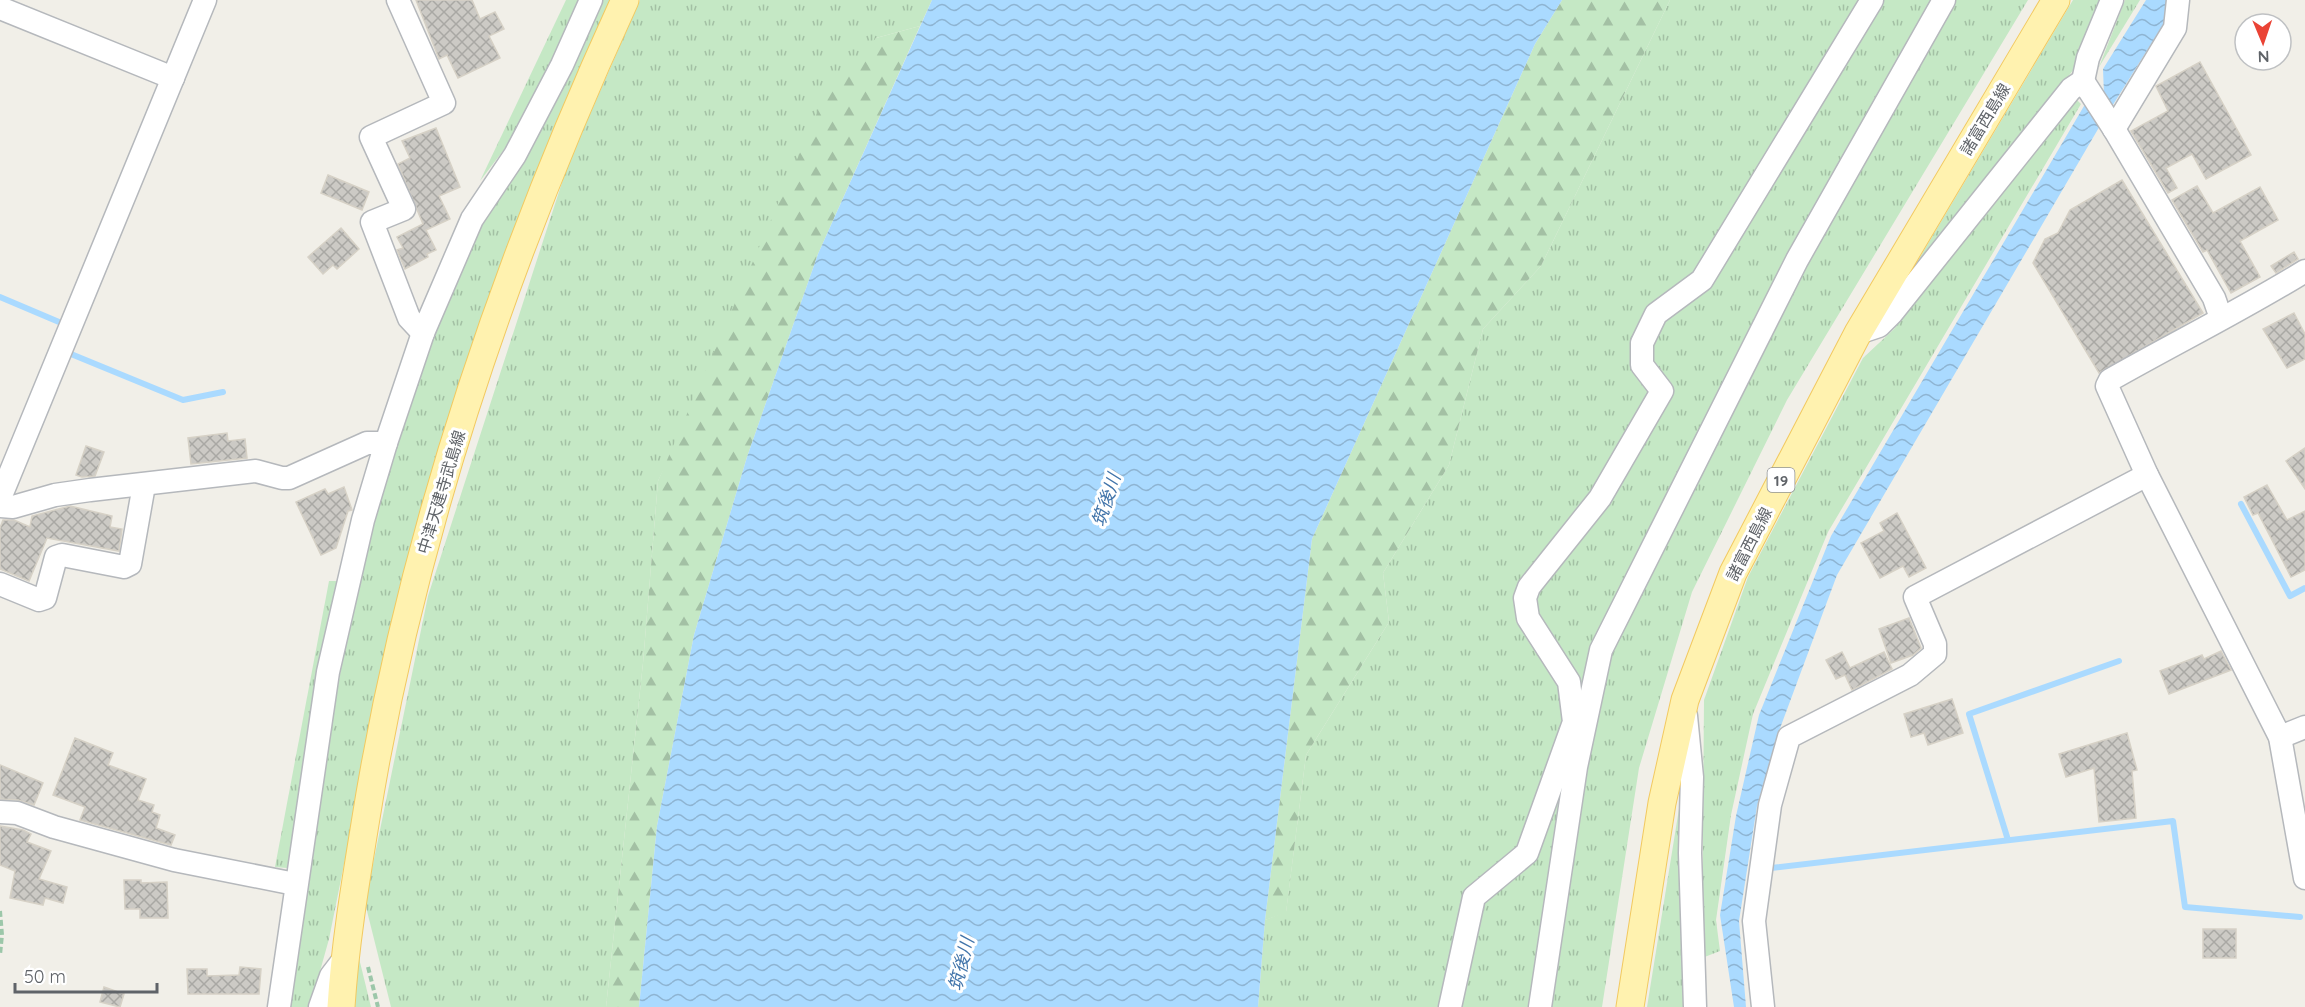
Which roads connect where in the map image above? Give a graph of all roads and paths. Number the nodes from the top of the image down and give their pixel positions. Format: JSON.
{"nodes":[{"id":1,"x":205,"y":0,"type":"edge"},
{"id":2,"x":398,"y":0,"type":"edge"},
{"id":3,"x":591,"y":0,"type":"edge"},
{"id":4,"x":625,"y":0,"type":"edge"},
{"id":5,"x":1872,"y":0,"type":"edge"},
{"id":6,"x":1944,"y":0,"type":"edge"},
{"id":7,"x":2056,"y":0,"type":"edge"},
{"id":8,"x":2112,"y":0,"type":"edge"},
{"id":9,"x":2178,"y":0,"type":"edge"},
{"id":10,"x":0,"y":8,"type":"edge"},
{"id":11,"x":173,"y":78,"type":"junction"},
{"id":12,"x":2100,"y":106,"type":"junction"},
{"id":13,"x":2305,"y":271,"type":"edge"},
{"id":14,"x":2221,"y":318,"type":"junction"},
{"id":15,"x":423,"y":333,"type":"junction"},
{"id":16,"x":1858,"y":333,"type":"junction"},
{"id":17,"x":386,"y":443,"type":"junction"},
{"id":18,"x":2147,"y":476,"type":"junction"},
{"id":19,"x":144,"y":485,"type":"junction"},
{"id":20,"x":0,"y":498,"type":"edge"},
{"id":21,"x":0,"y":506,"type":"edge"},
{"id":22,"x":0,"y":584,"type":"edge"},
{"id":23,"x":1684,"y":700,"type":"junction"},
{"id":24,"x":2305,"y":727,"type":"edge"},
{"id":25,"x":2280,"y":737,"type":"junction"},
{"id":26,"x":0,"y":812,"type":"edge"},
{"id":27,"x":2305,"y":878,"type":"edge"},
{"id":28,"x":295,"y":884,"type":"junction"},
{"id":29,"x":0,"y":911,"type":"edge"},
{"id":30,"x":0,"y":955,"type":"edge"},
{"id":31,"x":344,"y":959,"type":"junction"},
{"id":32,"x":279,"y":1007,"type":"edge"},
{"id":33,"x":320,"y":1007,"type":"edge"},
{"id":34,"x":341,"y":1007,"type":"edge"},
{"id":35,"x":1450,"y":1007,"type":"edge"},
{"id":36,"x":1540,"y":1007,"type":"edge"},
{"id":37,"x":1630,"y":1007,"type":"edge"},
{"id":38,"x":1695,"y":1007,"type":"edge"},
{"id":39,"x":1763,"y":1007,"type":"edge"}],
"edges":[{"from":1,"to":11,"type":"street"},
{"from":2,"to":15,"type":"street"},
{"from":3,"to":15,"type":"street"},
{"from":4,"to":31,"type":"main road","name":"中津天建寺武島線"},
{"from":5,"to":35,"type":"street"},
{"from":6,"to":36,"type":"street"},
{"from":7,"to":16,"type":"main road","name":"諸富西島線","number":"19"},
{"from":8,"to":12,"type":"street"},
{"from":9,"to":12,"type":"street"},
{"from":10,"to":11,"type":"street"},
{"from":11,"to":20,"type":"street"},
{"from":12,"to":14,"type":"street"},
{"from":12,"to":16,"type":"street"},
{"from":13,"to":14,"type":"street"},
{"from":14,"to":18,"type":"street"},
{"from":15,"to":17,"type":"street"},
{"from":16,"to":23,"type":"main road","name":"諸富西島線","number":"19"},
{"from":17,"to":19,"type":"street"},
{"from":17,"to":28,"type":"street"},
{"from":18,"to":25,"type":"street"},
{"from":18,"to":39,"type":"street"},
{"from":19,"to":21,"type":"street"},
{"from":19,"to":22,"type":"street"},
{"from":23,"to":37,"type":"main road","name":"諸富西島線","number":"19"},
{"from":23,"to":38,"type":"street"},
{"from":24,"to":25,"type":"street"},
{"from":25,"to":27,"type":"street"},
{"from":26,"to":28,"type":"street"},
{"from":28,"to":32,"type":"street"},
{"from":29,"to":30,"type":"path"},
{"from":31,"to":33,"type":"street"},
{"from":31,"to":34,"type":"main road","name":"中津天建寺武島線"}]}
